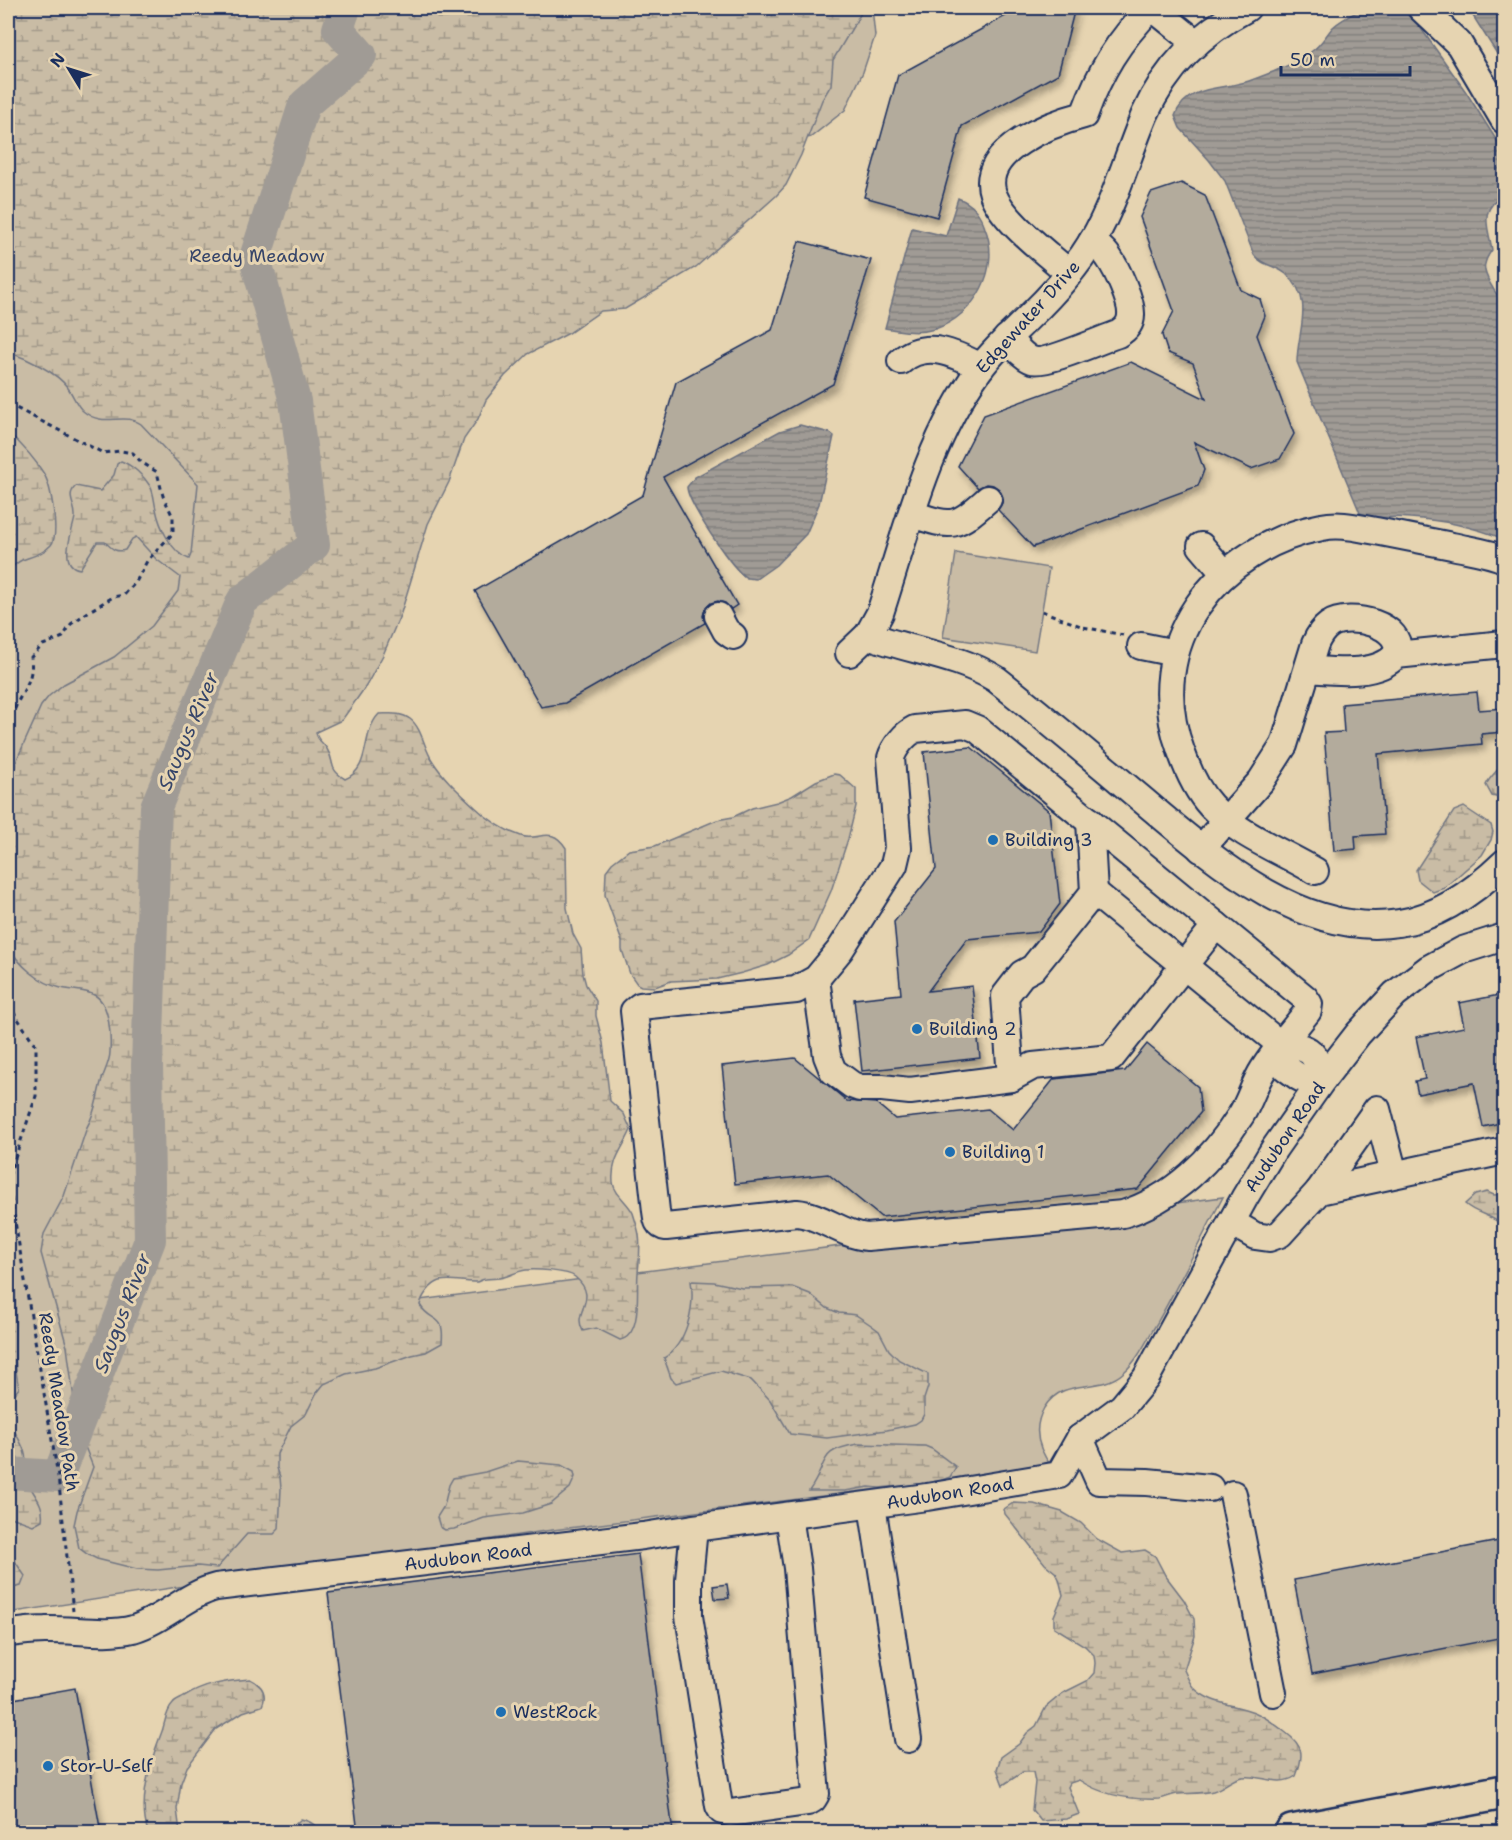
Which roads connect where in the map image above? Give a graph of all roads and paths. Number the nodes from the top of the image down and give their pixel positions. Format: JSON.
{"nodes":[{"id":1,"x":1152,"y":8,"type":"edge"},
{"id":2,"x":1247,"y":8,"type":"edge"},
{"id":3,"x":1421,"y":8,"type":"edge"},
{"id":4,"x":1195,"y":42,"type":"junction"},
{"id":5,"x":1504,"y":120,"type":"edge"},
{"id":6,"x":1092,"y":241,"type":"junction"},
{"id":7,"x":1069,"y":273,"type":"junction"},
{"id":8,"x":1007,"y":338,"type":"junction"},
{"id":9,"x":901,"y":361,"type":"dead end"},
{"id":10,"x":981,"y":367,"type":"junction"},
{"id":11,"x":8,"y":406,"type":"edge"},
{"id":12,"x":988,"y":499,"type":"dead end"},
{"id":13,"x":912,"y":514,"type":"junction"},
{"id":14,"x":1201,"y":546,"type":"dead end"},
{"id":15,"x":1504,"y":559,"type":"edge"},
{"id":16,"x":1225,"y":574,"type":"junction"},
{"id":17,"x":1042,"y":611,"type":"dead end"},
{"id":18,"x":718,"y":616,"type":"dead end"},
{"id":19,"x":868,"y":635,"type":"junction"},
{"id":20,"x":733,"y":636,"type":"dead end"},
{"id":21,"x":1137,"y":641,"type":"joint"},
{"id":22,"x":1504,"y":644,"type":"edge"},
{"id":23,"x":849,"y":653,"type":"dead end"},
{"id":24,"x":1175,"y":653,"type":"junction"},
{"id":25,"x":1396,"y":655,"type":"junction"},
{"id":26,"x":1308,"y":669,"type":"junction"},
{"id":27,"x":8,"y":738,"type":"edge"},
{"id":28,"x":1228,"y":820,"type":"junction"},
{"id":29,"x":1090,"y":821,"type":"junction"},
{"id":30,"x":1201,"y":849,"type":"junction"},
{"id":31,"x":1504,"y":863,"type":"edge"},
{"id":32,"x":1316,"y":871,"type":"dead end"},
{"id":33,"x":1094,"y":892,"type":"junction"},
{"id":34,"x":1216,"y":925,"type":"junction"},
{"id":35,"x":1504,"y":937,"type":"edge"},
{"id":36,"x":1183,"y":966,"type":"junction"},
{"id":37,"x":816,"y":979,"type":"junction"},
{"id":38,"x":8,"y":1004,"type":"edge"},
{"id":39,"x":1281,"y":1045,"type":"junction"},
{"id":40,"x":1011,"y":1078,"type":"junction"},
{"id":41,"x":1323,"y":1079,"type":"junction"},
{"id":42,"x":1504,"y":1151,"type":"edge"},
{"id":43,"x":1394,"y":1174,"type":"junction"},
{"id":44,"x":8,"y":1179,"type":"edge"},
{"id":45,"x":1318,"y":1191,"type":"junction"},
{"id":46,"x":1231,"y":1222,"type":"junction"},
{"id":47,"x":1080,"y":1438,"type":"junction"},
{"id":48,"x":872,"y":1505,"type":"junction"},
{"id":49,"x":789,"y":1516,"type":"junction"},
{"id":50,"x":694,"y":1528,"type":"junction"},
{"id":51,"x":75,"y":1630,"type":"junction"},
{"id":52,"x":8,"y":1634,"type":"edge"},
{"id":53,"x":1273,"y":1693,"type":"dead end"},
{"id":54,"x":908,"y":1739,"type":"dead end"},
{"id":55,"x":1504,"y":1792,"type":"edge"},
{"id":56,"x":1292,"y":1833,"type":"edge"}],
"edges":[{"from":1,"to":4,"type":"street"},
{"from":1,"to":7,"type":"street"},
{"from":2,"to":4,"type":"street","name":"Edgewater Drive"},
{"from":3,"to":5,"type":"street"},
{"from":4,"to":6,"type":"street","name":"Edgewater Drive"},
{"from":6,"to":7,"type":"street","name":"Edgewater Drive"},
{"from":6,"to":8,"type":"street"},
{"from":7,"to":8,"type":"street","name":"Edgewater Drive"},
{"from":8,"to":10,"type":"street","name":"Edgewater Drive"},
{"from":9,"to":10,"type":"street"},
{"from":10,"to":13,"type":"street","name":"Edgewater Drive"},
{"from":11,"to":27,"type":"path"},
{"from":12,"to":13,"type":"street"},
{"from":13,"to":19,"type":"street","name":"Edgewater Drive"},
{"from":14,"to":16,"type":"street"},
{"from":15,"to":16,"type":"street"},
{"from":16,"to":24,"type":"street"},
{"from":17,"to":21,"type":"path"},
{"from":18,"to":20,"type":"street"},
{"from":19,"to":23,"type":"street","name":"Edgewater Drive"},
{"from":19,"to":30,"type":"street"},
{"from":21,"to":24,"type":"street"},
{"from":22,"to":25,"type":"street"},
{"from":24,"to":28,"type":"street"},
{"from":25,"to":26,"type":"street"},
{"from":25,"to":26,"type":"street"},
{"from":26,"to":28,"type":"street"},
{"from":28,"to":30,"type":"street"},
{"from":28,"to":32,"type":"street"},
{"from":29,"to":33,"type":"street"},
{"from":29,"to":34,"type":"street"},
{"from":29,"to":37,"type":"street"},
{"from":30,"to":31,"type":"street"},
{"from":33,"to":36,"type":"street"},
{"from":33,"to":40,"type":"street"},
{"from":34,"to":36,"type":"street"},
{"from":34,"to":39,"type":"street"},
{"from":35,"to":41,"type":"street","name":"Audubon Road"},
{"from":36,"to":39,"type":"street"},
{"from":36,"to":40,"type":"street"},
{"from":37,"to":39,"type":"street"},
{"from":37,"to":40,"type":"street"},
{"from":38,"to":44,"type":"path","name":"Reedy Meadow Path"},
{"from":39,"to":41,"type":"street"},
{"from":41,"to":46,"type":"street","name":"Audubon Road"},
{"from":42,"to":43,"type":"street"},
{"from":43,"to":45,"type":"street"},
{"from":43,"to":45,"type":"street"},
{"from":44,"to":51,"type":"path","name":"Reedy Meadow Path"},
{"from":45,"to":46,"type":"street"},
{"from":46,"to":47,"type":"street","name":"Audubon Road"},
{"from":47,"to":48,"type":"street","name":"Audubon Road"},
{"from":47,"to":53,"type":"street"},
{"from":48,"to":49,"type":"street","name":"Audubon Road"},
{"from":48,"to":54,"type":"street"},
{"from":49,"to":50,"type":"street","name":"Audubon Road"},
{"from":49,"to":50,"type":"street"},
{"from":50,"to":51,"type":"street","name":"Audubon Road"},
{"from":51,"to":52,"type":"street"},
{"from":55,"to":56,"type":"highway"}]}
